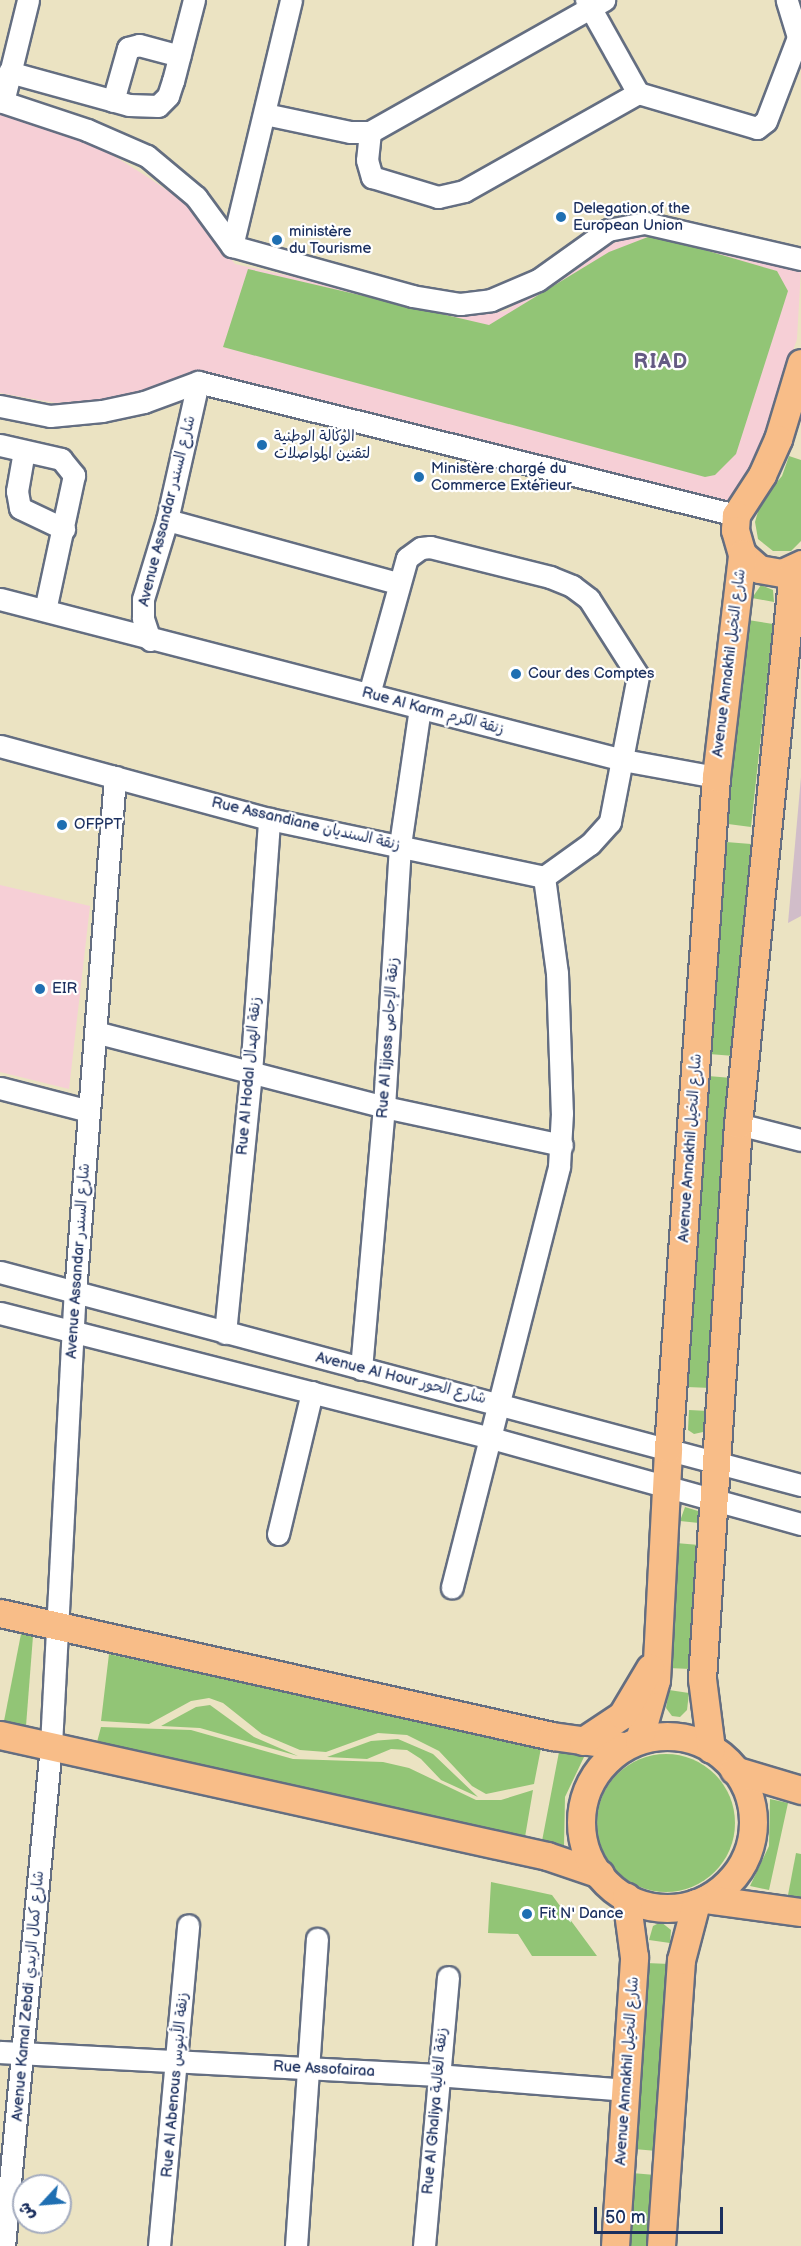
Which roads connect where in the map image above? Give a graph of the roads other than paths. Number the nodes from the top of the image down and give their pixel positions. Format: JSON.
{"nodes":[{"id":1,"x":28,"y":0,"type":"edge"},
{"id":2,"x":194,"y":0,"type":"edge"},
{"id":3,"x":291,"y":0,"type":"edge"},
{"id":4,"x":787,"y":0,"type":"edge"},
{"id":5,"x":593,"y":3,"type":"edge"},
{"id":6,"x":180,"y":56,"type":"junction"},
{"id":7,"x":9,"y":72,"type":"junction"},
{"id":8,"x":638,"y":93,"type":"junction"},
{"id":9,"x":112,"y":100,"type":"junction"},
{"id":10,"x":1,"y":102,"type":"edge"},
{"id":11,"x":265,"y":114,"type":"junction"},
{"id":12,"x":370,"y":132,"type":"junction"},
{"id":13,"x":232,"y":246,"type":"junction"},
{"id":14,"x":801,"y":259,"type":"edge"},
{"id":15,"x":801,"y":363,"type":"edge"},
{"id":16,"x":198,"y":382,"type":"junction"},
{"id":17,"x":0,"y":405,"type":"edge"},
{"id":18,"x":0,"y":445,"type":"edge"},
{"id":19,"x":24,"y":451,"type":"junction"},
{"id":20,"x":736,"y":514,"type":"junction"},
{"id":21,"x":167,"y":520,"type":"junction"},
{"id":22,"x":64,"y":529,"type":"junction"},
{"id":23,"x":742,"y":554,"type":"junction"},
{"id":24,"x":797,"y":567,"type":"edge"},
{"id":25,"x":398,"y":583,"type":"junction"},
{"id":26,"x":0,"y":598,"type":"edge"},
{"id":27,"x":45,"y":610,"type":"junction"},
{"id":28,"x":150,"y":640,"type":"junction"},
{"id":29,"x":369,"y":694,"type":"junction"},
{"id":30,"x":420,"y":708,"type":"junction"},
{"id":31,"x":0,"y":746,"type":"edge"},
{"id":32,"x":623,"y":760,"type":"junction"},
{"id":33,"x":115,"y":777,"type":"junction"},
{"id":34,"x":716,"y":777,"type":"junction"},
{"id":35,"x":269,"y":819,"type":"junction"},
{"id":36,"x":400,"y":845,"type":"junction"},
{"id":37,"x":544,"y":877,"type":"junction"},
{"id":38,"x":95,"y":1032,"type":"junction"},
{"id":39,"x":251,"y":1073,"type":"junction"},
{"id":40,"x":0,"y":1088,"type":"edge"},
{"id":41,"x":384,"y":1107,"type":"junction"},
{"id":42,"x":89,"y":1111,"type":"junction"},
{"id":43,"x":738,"y":1124,"type":"junction"},
{"id":44,"x":801,"y":1140,"type":"edge"},
{"id":45,"x":562,"y":1145,"type":"junction"},
{"id":46,"x":0,"y":1272,"type":"edge"},
{"id":47,"x":75,"y":1293,"type":"junction"},
{"id":48,"x":0,"y":1313,"type":"edge"},
{"id":49,"x":73,"y":1333,"type":"junction"},
{"id":50,"x":225,"y":1333,"type":"junction"},
{"id":51,"x":361,"y":1369,"type":"junction"},
{"id":52,"x":312,"y":1392,"type":"junction"},
{"id":53,"x":500,"y":1403,"type":"junction"},
{"id":54,"x":491,"y":1438,"type":"junction"},
{"id":55,"x":668,"y":1448,"type":"junction"},
{"id":56,"x":717,"y":1461,"type":"junction"},
{"id":57,"x":801,"y":1485,"type":"edge"},
{"id":58,"x":666,"y":1486,"type":"junction"},
{"id":59,"x":715,"y":1500,"type":"junction"},
{"id":60,"x":801,"y":1524,"type":"edge"},
{"id":61,"x":278,"y":1534,"type":"dead end"},
{"id":62,"x":452,"y":1588,"type":"dead end"},
{"id":63,"x":0,"y":1613,"type":"edge"},
{"id":64,"x":60,"y":1626,"type":"junction"},
{"id":65,"x":658,"y":1651,"type":"junction"},
{"id":66,"x":0,"y":1735,"type":"edge"},
{"id":67,"x":583,"y":1741,"type":"junction"},
{"id":68,"x":632,"y":1743,"type":"junction"},
{"id":69,"x":51,"y":1745,"type":"junction"},
{"id":70,"x":711,"y":1749,"type":"junction"},
{"id":71,"x":734,"y":1770,"type":"junction"},
{"id":72,"x":801,"y":1790,"type":"edge"},
{"id":73,"x":600,"y":1874,"type":"junction"},
{"id":74,"x":626,"y":1897,"type":"junction"},
{"id":75,"x":701,"y":1901,"type":"junction"},
{"id":76,"x":801,"y":1912,"type":"edge"},
{"id":77,"x":188,"y":1925,"type":"dead end"},
{"id":78,"x":317,"y":1939,"type":"dead end"},
{"id":79,"x":448,"y":1977,"type":"dead end"},
{"id":80,"x":0,"y":2052,"type":"edge"},
{"id":81,"x":22,"y":2053,"type":"junction"},
{"id":82,"x":178,"y":2060,"type":"junction"},
{"id":83,"x":308,"y":2068,"type":"junction"},
{"id":84,"x":437,"y":2075,"type":"junction"},
{"id":85,"x":626,"y":2090,"type":"junction"},
{"id":86,"x":4,"y":2246,"type":"edge"},
{"id":87,"x":159,"y":2246,"type":"edge"},
{"id":88,"x":296,"y":2246,"type":"edge"},
{"id":89,"x":424,"y":2246,"type":"edge"},
{"id":90,"x":615,"y":2246,"type":"edge"},
{"id":91,"x":661,"y":2246,"type":"edge"}],
"edges":[{"from":1,"to":7,"type":"street"},
{"from":2,"to":6,"type":"street"},
{"from":3,"to":11,"type":"street"},
{"from":4,"to":8,"type":"street"},
{"from":5,"to":8,"type":"street"},
{"from":5,"to":12,"type":"street"},
{"from":6,"to":9,"type":"street"},
{"from":6,"to":9,"type":"street"},
{"from":7,"to":9,"type":"street"},
{"from":7,"to":10,"type":"street"},
{"from":8,"to":12,"type":"street"},
{"from":10,"to":13,"type":"street"},
{"from":11,"to":12,"type":"street"},
{"from":11,"to":13,"type":"street"},
{"from":13,"to":14,"type":"street"},
{"from":15,"to":20,"type":"main road"},
{"from":16,"to":17,"type":"street"},
{"from":16,"to":20,"type":"street"},
{"from":16,"to":21,"type":"street","name":"Avenue Assandar شارع السندر"},
{"from":18,"to":19,"type":"street"},
{"from":19,"to":22,"type":"street"},
{"from":19,"to":22,"type":"street"},
{"from":20,"to":23,"type":"main road","name":"Avenue Annakhil شارع النخيل"},
{"from":21,"to":25,"type":"street"},
{"from":21,"to":28,"type":"street","name":"Avenue Assandar شارع السندر"},
{"from":22,"to":27,"type":"street"},
{"from":23,"to":24,"type":"main road"},
{"from":23,"to":34,"type":"main road","name":"Avenue Annakhil شارع النخيل"},
{"from":24,"to":43,"type":"main road"},
{"from":25,"to":29,"type":"street"},
{"from":25,"to":32,"type":"street"},
{"from":26,"to":27,"type":"street","name":"Rue Al Karm زنقة الكرم"},
{"from":27,"to":28,"type":"street","name":"Rue Al Karm زنقة الكرم"},
{"from":28,"to":29,"type":"street","name":"Rue Al Karm زنقة الكرم"},
{"from":29,"to":30,"type":"street","name":"Rue Al Karm زنقة الكرم"},
{"from":30,"to":32,"type":"street","name":"Rue Al Karm زنقة الكرم"},
{"from":30,"to":36,"type":"street","name":"Rue Al Ijjass زنقة الإجاص"},
{"from":31,"to":33,"type":"street","name":"Rue Assandiane زنقة السنديان"},
{"from":32,"to":34,"type":"street","name":"Rue Al Karm زنقة الكرم"},
{"from":32,"to":37,"type":"street"},
{"from":33,"to":35,"type":"street","name":"Rue Assandiane زنقة السنديان"},
{"from":33,"to":38,"type":"street","name":"Avenue Assandar شارع السندر"},
{"from":34,"to":55,"type":"main road","name":"Avenue Annakhil شارع النخيل"},
{"from":35,"to":36,"type":"street","name":"Rue Assandiane زنقة السنديان"},
{"from":35,"to":39,"type":"street","name":"Rue Al Hodal زنقة الهدال"},
{"from":36,"to":37,"type":"street","name":"Rue Assandiane زنقة السنديان"},
{"from":36,"to":41,"type":"street","name":"Rue Al Ijjass زنقة الإجاص"},
{"from":37,"to":45,"type":"street"},
{"from":38,"to":39,"type":"street"},
{"from":38,"to":42,"type":"street","name":"Avenue Assandar شارع السندر"},
{"from":39,"to":41,"type":"street"},
{"from":39,"to":50,"type":"street","name":"Rue Al Hodal زنقة الهدال"},
{"from":40,"to":42,"type":"street"},
{"from":41,"to":45,"type":"street"},
{"from":41,"to":51,"type":"street","name":"Rue Al Ijjass زنقة الإجاص"},
{"from":42,"to":47,"type":"street","name":"Avenue Assandar شارع السندر"},
{"from":43,"to":44,"type":"street"},
{"from":43,"to":56,"type":"main road"},
{"from":45,"to":53,"type":"street"},
{"from":46,"to":47,"type":"street","name":"Avenue Al Hour شارع الحور"},
{"from":47,"to":49,"type":"street","name":"Avenue Assandar شارع السندر"},
{"from":47,"to":50,"type":"street","name":"Avenue Al Hour شارع الحور"},
{"from":48,"to":49,"type":"street"},
{"from":49,"to":52,"type":"street"},
{"from":49,"to":64,"type":"street","name":"Avenue Assandar شارع السندر"},
{"from":50,"to":51,"type":"street","name":"Avenue Al Hour شارع الحور"},
{"from":51,"to":53,"type":"street","name":"Avenue Al Hour شارع الحور"},
{"from":52,"to":54,"type":"street"},
{"from":52,"to":61,"type":"street"},
{"from":53,"to":54,"type":"street"},
{"from":53,"to":55,"type":"street","name":"Avenue Al Hour شارع الحور"},
{"from":54,"to":58,"type":"street"},
{"from":54,"to":62,"type":"street"},
{"from":55,"to":56,"type":"street","name":"Avenue Al Hour شارع الحور"},
{"from":55,"to":58,"type":"main road","name":"Avenue Annakhil شارع النخيل"},
{"from":56,"to":57,"type":"street","name":"Avenue Al Hour شارع الحور"},
{"from":56,"to":59,"type":"main road"},
{"from":58,"to":59,"type":"street"},
{"from":58,"to":65,"type":"main road","name":"Avenue Annakhil شارع النخيل"},
{"from":59,"to":60,"type":"street"},
{"from":59,"to":70,"type":"main road"},
{"from":63,"to":64,"type":"main road"},
{"from":64,"to":67,"type":"main road"},
{"from":64,"to":69,"type":"street","name":"Avenue Assandar شارع السندر"},
{"from":65,"to":67,"type":"main road"},
{"from":65,"to":68,"type":"main road","name":"Avenue Annakhil شارع النخيل"},
{"from":66,"to":69,"type":"main road"},
{"from":67,"to":68,"type":"main road"},
{"from":68,"to":70,"type":"main road"},
{"from":68,"to":73,"type":"main road"},
{"from":69,"to":73,"type":"main road"},
{"from":69,"to":81,"type":"street","name":"Avenue Kamal Zebdi شارع كمال الزبدي"},
{"from":70,"to":71,"type":"main road"},
{"from":71,"to":72,"type":"main road"},
{"from":71,"to":75,"type":"main road"},
{"from":73,"to":74,"type":"main road"},
{"from":74,"to":75,"type":"main road"},
{"from":74,"to":85,"type":"main road","name":"Avenue Annakhil شارع النخيل"},
{"from":75,"to":76,"type":"main road"},
{"from":75,"to":91,"type":"main road"},
{"from":77,"to":82,"type":"street","name":"Rue Al Abenous زنقة الأبنوس"},
{"from":78,"to":83,"type":"street"},
{"from":79,"to":84,"type":"street","name":"Rue Al Ghaliya زنقة الغالية"},
{"from":80,"to":81,"type":"street","name":"Rue Assofairaa"},
{"from":81,"to":82,"type":"street","name":"Rue Assofairaa"},
{"from":81,"to":86,"type":"street","name":"Avenue Kamal Zebdi شارع كمال الزبدي"},
{"from":82,"to":83,"type":"street","name":"Rue Assofairaa"},
{"from":82,"to":87,"type":"street","name":"Rue Al Abenous زنقة الأبنوس"},
{"from":83,"to":84,"type":"street","name":"Rue Assofairaa"},
{"from":83,"to":88,"type":"street"},
{"from":84,"to":85,"type":"street","name":"Rue Assofairaa"},
{"from":84,"to":89,"type":"street","name":"Rue Al Ghaliya زنقة الغالية"},
{"from":85,"to":90,"type":"main road","name":"Avenue Annakhil شارع النخيل"}]}
